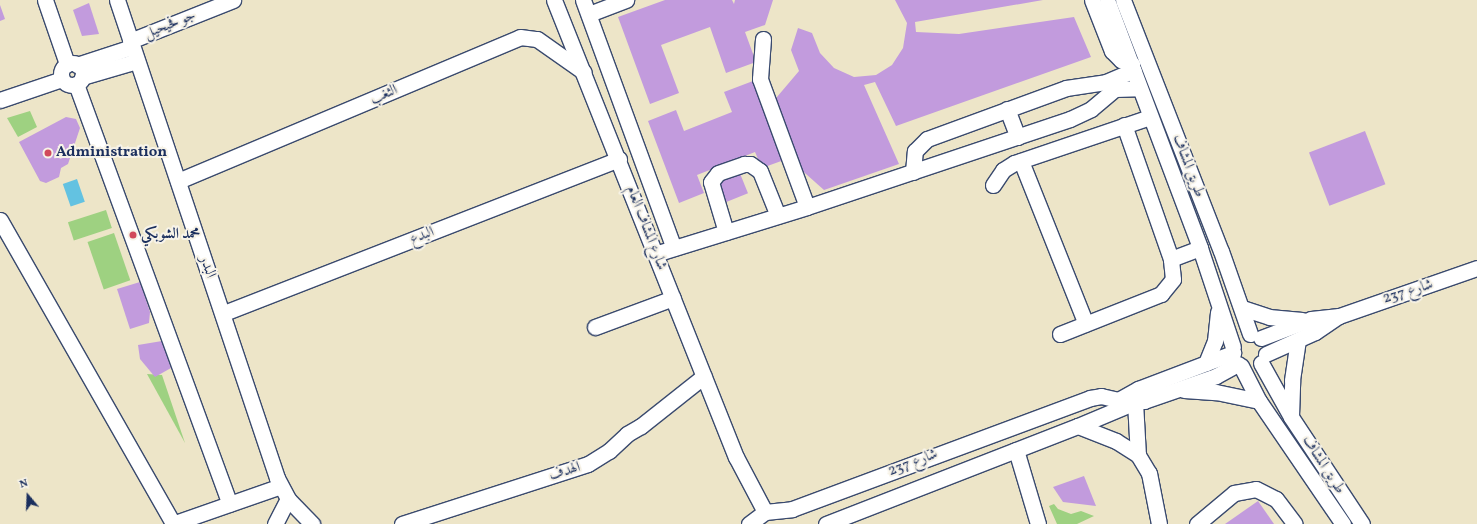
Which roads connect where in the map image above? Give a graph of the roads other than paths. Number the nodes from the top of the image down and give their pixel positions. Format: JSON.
{"nodes":[{"id":1,"x":45,"y":0,"type":"edge"},
{"id":2,"x":116,"y":0,"type":"edge"},
{"id":3,"x":233,"y":0,"type":"edge"},
{"id":4,"x":554,"y":0,"type":"edge"},
{"id":5,"x":583,"y":0,"type":"edge"},
{"id":6,"x":626,"y":0,"type":"edge"},
{"id":7,"x":1092,"y":0,"type":"edge"},
{"id":8,"x":1107,"y":0,"type":"edge"},
{"id":9,"x":1123,"y":0,"type":"edge"},
{"id":10,"x":589,"y":14,"type":"junction"},
{"id":11,"x":763,"y":39,"type":"dead end"},
{"id":12,"x":133,"y":50,"type":"junction"},
{"id":13,"x":1133,"y":67,"type":"junction"},
{"id":14,"x":584,"y":72,"type":"junction"},
{"id":15,"x":73,"y":74,"type":"junction"},
{"id":16,"x":1139,"y":88,"type":"junction"},
{"id":17,"x":0,"y":100,"type":"edge"},
{"id":18,"x":1007,"y":110,"type":"junction"},
{"id":19,"x":1150,"y":117,"type":"junction"},
{"id":20,"x":1124,"y":125,"type":"junction"},
{"id":21,"x":1018,"y":137,"type":"junction"},
{"id":22,"x":619,"y":159,"type":"junction"},
{"id":23,"x":1021,"y":161,"type":"junction"},
{"id":24,"x":913,"y":172,"type":"junction"},
{"id":25,"x":178,"y":181,"type":"junction"},
{"id":26,"x":993,"y":185,"type":"dead end"},
{"id":27,"x":807,"y":207,"type":"junction"},
{"id":28,"x":778,"y":216,"type":"junction"},
{"id":29,"x":0,"y":220,"type":"edge"},
{"id":30,"x":726,"y":232,"type":"junction"},
{"id":31,"x":674,"y":248,"type":"junction"},
{"id":32,"x":1200,"y":248,"type":"junction"},
{"id":33,"x":655,"y":254,"type":"junction"},
{"id":34,"x":1172,"y":259,"type":"junction"},
{"id":35,"x":1477,"y":268,"type":"edge"},
{"id":36,"x":673,"y":298,"type":"junction"},
{"id":37,"x":1218,"y":305,"type":"junction"},
{"id":38,"x":1242,"y":308,"type":"junction"},
{"id":39,"x":224,"y":313,"type":"junction"},
{"id":40,"x":1338,"y":316,"type":"junction"},
{"id":41,"x":1311,"y":319,"type":"junction"},
{"id":42,"x":1086,"y":324,"type":"junction"},
{"id":43,"x":595,"y":327,"type":"dead end"},
{"id":44,"x":1060,"y":334,"type":"dead end"},
{"id":45,"x":1255,"y":336,"type":"junction"},
{"id":46,"x":1298,"y":340,"type":"junction"},
{"id":47,"x":1236,"y":357,"type":"junction"},
{"id":48,"x":1264,"y":359,"type":"junction"},
{"id":49,"x":1206,"y":363,"type":"junction"},
{"id":50,"x":704,"y":376,"type":"junction"},
{"id":51,"x":1173,"y":391,"type":"junction"},
{"id":52,"x":1120,"y":399,"type":"junction"},
{"id":53,"x":1258,"y":401,"type":"junction"},
{"id":54,"x":1135,"y":402,"type":"junction"},
{"id":55,"x":1291,"y":417,"type":"junction"},
{"id":56,"x":1078,"y":426,"type":"junction"},
{"id":57,"x":1010,"y":453,"type":"junction"},
{"id":58,"x":1138,"y":455,"type":"junction"},
{"id":59,"x":284,"y":492,"type":"junction"},
{"id":60,"x":230,"y":504,"type":"junction"},
{"id":61,"x":765,"y":512,"type":"junction"},
{"id":62,"x":1335,"y":517,"type":"edge"},
{"id":63,"x":752,"y":523,"type":"edge"},
{"id":64,"x":1033,"y":523,"type":"edge"},
{"id":65,"x":172,"y":524,"type":"edge"},
{"id":66,"x":275,"y":524,"type":"edge"},
{"id":67,"x":312,"y":524,"type":"edge"},
{"id":68,"x":402,"y":524,"type":"edge"},
{"id":69,"x":826,"y":524,"type":"edge"},
{"id":70,"x":1159,"y":524,"type":"edge"},
{"id":71,"x":1197,"y":524,"type":"edge"},
{"id":72,"x":1295,"y":524,"type":"edge"},
{"id":73,"x":1343,"y":524,"type":"edge"},
{"id":74,"x":1362,"y":524,"type":"edge"}],
"edges":[{"from":1,"to":15,"type":"street"},
{"from":2,"to":12,"type":"street","name":"البدر"},
{"from":3,"to":12,"type":"street","name":"جو فحيحيل"},
{"from":4,"to":14,"type":"street","name":"شارع المشاف العام"},
{"from":5,"to":10,"type":"street"},
{"from":6,"to":10,"type":"street"},
{"from":7,"to":13,"type":"street"},
{"from":8,"to":13,"type":"street","name":"طريق المشاف"},
{"from":9,"to":38,"type":"street","name":"طريق المشاف"},
{"from":10,"to":31,"type":"street"},
{"from":11,"to":27,"type":"street"},
{"from":12,"to":15,"type":"street","name":"جو فحيحيل"},
{"from":12,"to":25,"type":"street","name":"البدر"},
{"from":13,"to":16,"type":"street","name":"طريق المشاف"},
{"from":13,"to":18,"type":"street"},
{"from":14,"to":22,"type":"street","name":"شارع المشاف العام"},
{"from":14,"to":25,"type":"street","name":"الثغب"},
{"from":15,"to":17,"type":"street","name":"جو فحيحيل"},
{"from":15,"to":60,"type":"street"},
{"from":16,"to":19,"type":"street","name":"طريق المشاف"},
{"from":16,"to":21,"type":"street"},
{"from":18,"to":21,"type":"street"},
{"from":18,"to":24,"type":"street"},
{"from":19,"to":20,"type":"street"},
{"from":19,"to":32,"type":"street","name":"طريق المشاف"},
{"from":20,"to":23,"type":"street"},
{"from":20,"to":34,"type":"street"},
{"from":21,"to":24,"type":"street"},
{"from":22,"to":33,"type":"street","name":"شارع المشاف العام"},
{"from":22,"to":39,"type":"street","name":"البدع"},
{"from":23,"to":26,"type":"street"},
{"from":23,"to":42,"type":"street"},
{"from":24,"to":27,"type":"street"},
{"from":25,"to":39,"type":"street","name":"البدر"},
{"from":27,"to":28,"type":"street"},
{"from":28,"to":30,"type":"street"},
{"from":28,"to":30,"type":"street"},
{"from":29,"to":65,"type":"street"},
{"from":30,"to":31,"type":"street"},
{"from":31,"to":33,"type":"street"},
{"from":32,"to":34,"type":"street"},
{"from":32,"to":37,"type":"street","name":"طريق المشاف"},
{"from":33,"to":36,"type":"street","name":"شارع المشاف العام"},
{"from":34,"to":42,"type":"street"},
{"from":35,"to":40,"type":"street","name":"شارع 237"},
{"from":36,"to":43,"type":"street"},
{"from":36,"to":50,"type":"street","name":"شارع المشاف العام"},
{"from":37,"to":47,"type":"street","name":"طريق المشاف"},
{"from":37,"to":49,"type":"street"},
{"from":38,"to":41,"type":"street"},
{"from":38,"to":45,"type":"street","name":"طريق المشاف"},
{"from":39,"to":59,"type":"street","name":"البدر"},
{"from":40,"to":41,"type":"street","name":"شارع 237"},
{"from":40,"to":46,"type":"street","name":"شارع 237"},
{"from":41,"to":45,"type":"street","name":"شارع 237"},
{"from":42,"to":44,"type":"street"},
{"from":45,"to":47,"type":"street"},
{"from":45,"to":48,"type":"street"},
{"from":46,"to":48,"type":"street","name":"شارع 237"},
{"from":46,"to":55,"type":"street"},
{"from":47,"to":48,"type":"street"},
{"from":47,"to":49,"type":"street"},
{"from":47,"to":51,"type":"street","name":"شارع 237"},
{"from":47,"to":53,"type":"street","name":"طريق المشاف"},
{"from":48,"to":55,"type":"street","name":"طريق المشاف"},
{"from":49,"to":52,"type":"street"},
{"from":50,"to":61,"type":"street","name":"شارع المشاف العام"},
{"from":50,"to":68,"type":"street","name":"الهدف"},
{"from":51,"to":53,"type":"street"},
{"from":51,"to":54,"type":"street","name":"شارع 237"},
{"from":52,"to":54,"type":"street","name":"شارع 237"},
{"from":52,"to":61,"type":"street","name":"شارع 237"},
{"from":53,"to":62,"type":"street","name":"طريق المشاف"},
{"from":54,"to":56,"type":"street"},
{"from":54,"to":58,"type":"street"},
{"from":55,"to":74,"type":"street","name":"طريق المشاف"},
{"from":56,"to":57,"type":"street"},
{"from":56,"to":58,"type":"street"},
{"from":57,"to":64,"type":"street"},
{"from":57,"to":69,"type":"street"},
{"from":58,"to":70,"type":"street"},
{"from":59,"to":60,"type":"street"},
{"from":59,"to":66,"type":"street"},
{"from":59,"to":67,"type":"street","name":"البدر"},
{"from":60,"to":65,"type":"street"},
{"from":61,"to":63,"type":"street"},
{"from":62,"to":73,"type":"street","name":"طريق المشاف"},
{"from":71,"to":72,"type":"street"}]}
